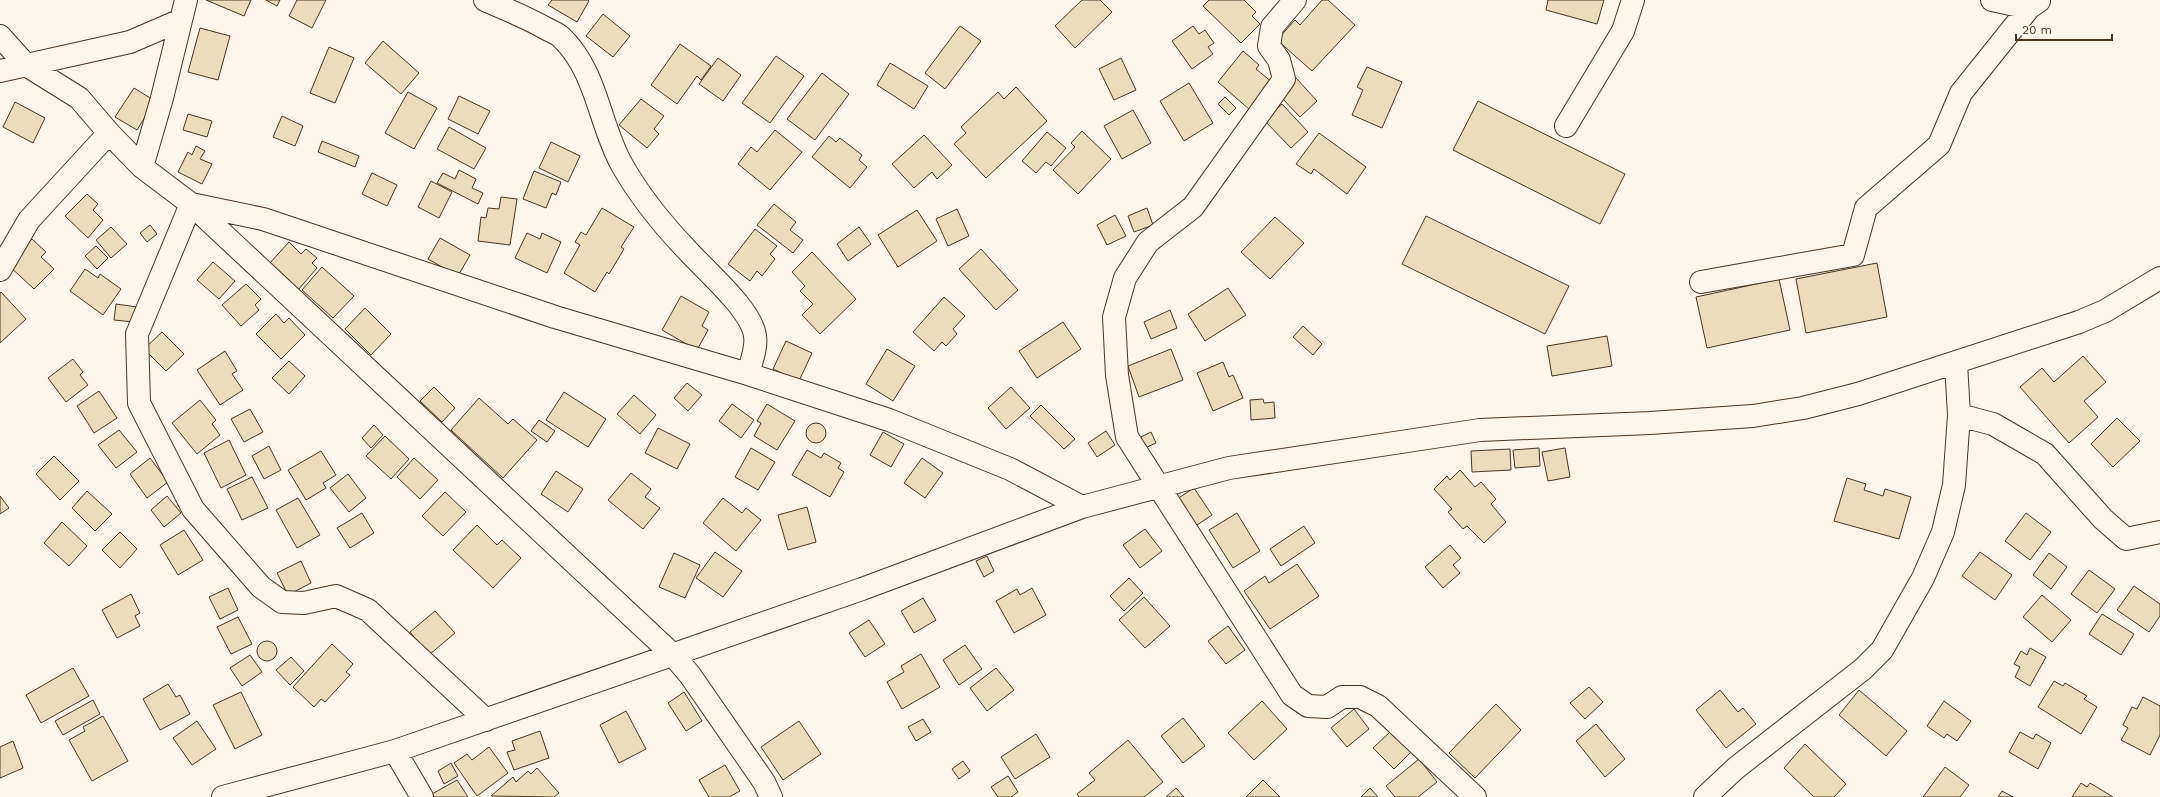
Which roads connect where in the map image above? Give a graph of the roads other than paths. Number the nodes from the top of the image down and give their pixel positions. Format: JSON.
{"nodes":[{"id":1,"x":485,"y":0,"type":"edge"},
{"id":2,"x":1295,"y":0,"type":"edge"},
{"id":3,"x":1633,"y":0,"type":"edge"},
{"id":4,"x":1992,"y":0,"type":"edge"},
{"id":5,"x":2035,"y":4,"type":"edge"},
{"id":6,"x":183,"y":10,"type":"edge"},
{"id":7,"x":0,"y":36,"type":"edge"},
{"id":8,"x":26,"y":65,"type":"junction"},
{"id":9,"x":0,"y":71,"type":"edge"},
{"id":10,"x":1566,"y":126,"type":"dead end"},
{"id":11,"x":109,"y":133,"type":"junction"},
{"id":12,"x":142,"y":167,"type":"junction"},
{"id":13,"x":191,"y":204,"type":"junction"},
{"id":14,"x":0,"y":270,"type":"edge"},
{"id":15,"x":2160,"y":278,"type":"edge"},
{"id":16,"x":1701,"y":282,"type":"dead end"},
{"id":17,"x":1956,"y":363,"type":"junction"},
{"id":18,"x":748,"y":374,"type":"junction"},
{"id":19,"x":1959,"y":415,"type":"junction"},
{"id":20,"x":1159,"y":486,"type":"junction"},
{"id":21,"x":1082,"y":507,"type":"junction"},
{"id":22,"x":2160,"y":532,"type":"edge"},
{"id":23,"x":672,"y":654,"type":"junction"},
{"id":24,"x":486,"y":720,"type":"junction"},
{"id":25,"x":395,"y":751,"type":"junction"},
{"id":26,"x":223,"y":797,"type":"edge"},
{"id":27,"x":422,"y":797,"type":"edge"},
{"id":28,"x":771,"y":797,"type":"edge"},
{"id":29,"x":1475,"y":797,"type":"edge"},
{"id":30,"x":1705,"y":797,"type":"edge"}],
"edges":[{"from":1,"to":18,"type":"street"},
{"from":2,"to":20,"type":"street"},
{"from":3,"to":10,"type":"street"},
{"from":4,"to":5,"type":"street"},
{"from":5,"to":16,"type":"street"},
{"from":6,"to":8,"type":"street"},
{"from":6,"to":12,"type":"street"},
{"from":7,"to":8,"type":"street"},
{"from":8,"to":9,"type":"street"},
{"from":8,"to":11,"type":"street"},
{"from":11,"to":12,"type":"street"},
{"from":11,"to":14,"type":"street"},
{"from":12,"to":13,"type":"street"},
{"from":13,"to":18,"type":"street"},
{"from":13,"to":23,"type":"street"},
{"from":13,"to":24,"type":"street"},
{"from":15,"to":17,"type":"street"},
{"from":17,"to":19,"type":"street"},
{"from":17,"to":20,"type":"street"},
{"from":18,"to":21,"type":"street"},
{"from":19,"to":22,"type":"street"},
{"from":19,"to":30,"type":"street"},
{"from":20,"to":21,"type":"street"},
{"from":20,"to":29,"type":"street"},
{"from":21,"to":23,"type":"street"},
{"from":23,"to":24,"type":"street"},
{"from":23,"to":28,"type":"street"},
{"from":24,"to":25,"type":"street"},
{"from":25,"to":26,"type":"street"},
{"from":25,"to":27,"type":"street"}]}
